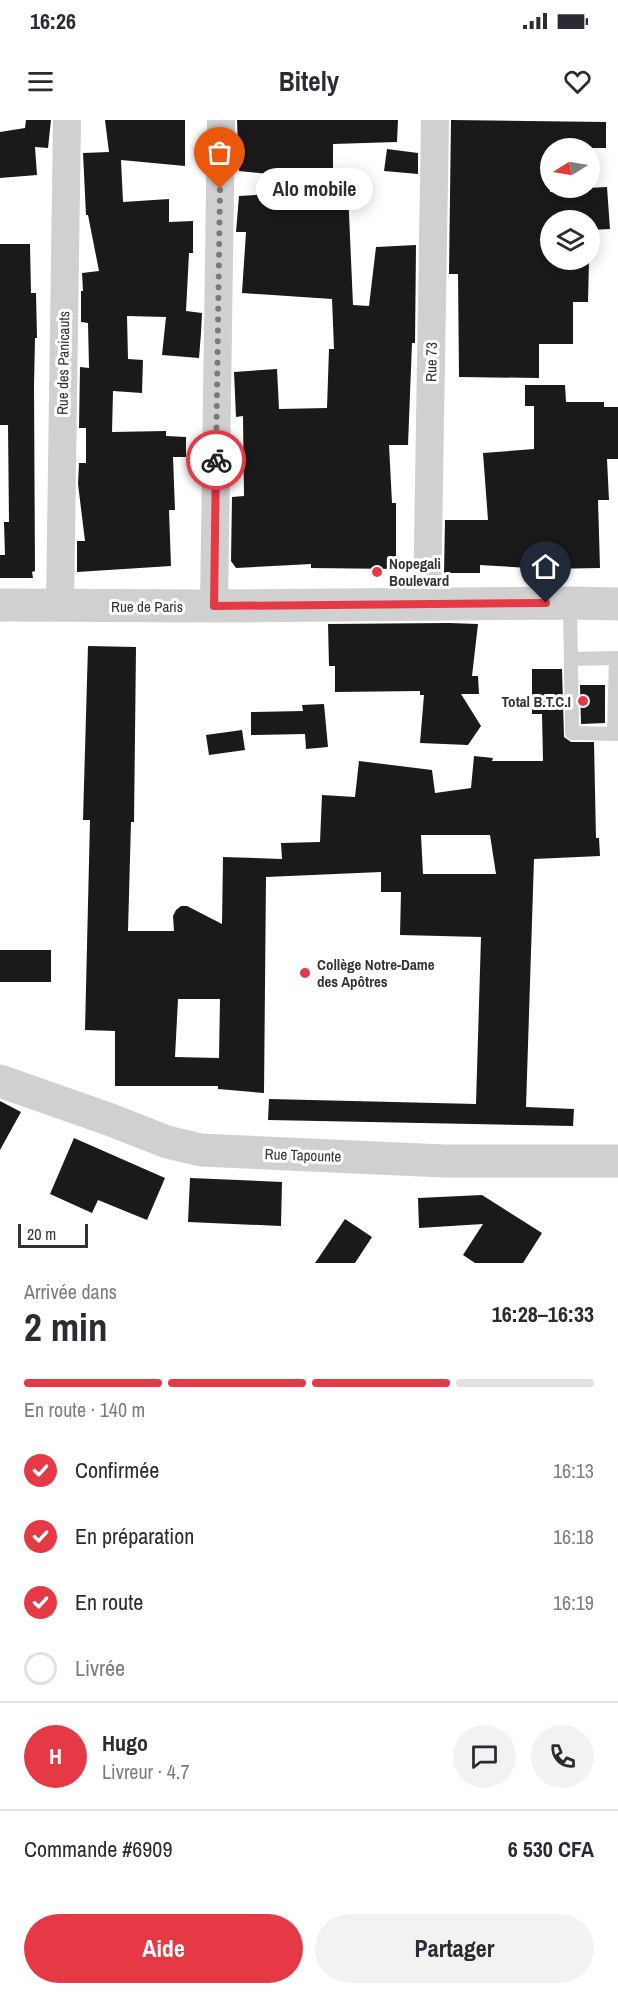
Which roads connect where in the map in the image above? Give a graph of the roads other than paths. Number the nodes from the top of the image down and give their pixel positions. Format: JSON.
{"nodes":[{"id":1,"x":67,"y":120,"type":"edge"},
{"id":2,"x":220,"y":120,"type":"edge"},
{"id":3,"x":435,"y":120,"type":"edge"},
{"id":4,"x":570,"y":603,"type":"junction"},
{"id":5,"x":427,"y":604,"type":"junction"},
{"id":6,"x":618,"y":604,"type":"edge"},
{"id":7,"x":0,"y":605,"type":"edge"},
{"id":8,"x":60,"y":606,"type":"junction"},
{"id":9,"x":214,"y":606,"type":"junction"},
{"id":10,"x":617,"y":658,"type":"edge"},
{"id":11,"x":571,"y":659,"type":"junction"},
{"id":12,"x":616,"y":733,"type":"edge"},
{"id":13,"x":0,"y":1081,"type":"edge"},
{"id":14,"x":618,"y":1161,"type":"edge"}],
"edges":[{"from":1,"to":8,"type":"street","name":"Rue des Panicauts"},
{"from":2,"to":9,"type":"street"},
{"from":3,"to":5,"type":"street","name":"Rue 73"},
{"from":4,"to":5,"type":"street","name":"Rue de Paris"},
{"from":4,"to":6,"type":"street","name":"Rue de Paris"},
{"from":4,"to":11,"type":"lane"},
{"from":5,"to":9,"type":"street","name":"Rue de Paris"},
{"from":7,"to":8,"type":"street","name":"Rue de Paris"},
{"from":8,"to":9,"type":"street","name":"Rue de Paris"},
{"from":10,"to":11,"type":"lane"},
{"from":10,"to":12,"type":"lane"},
{"from":11,"to":12,"type":"lane"},
{"from":13,"to":14,"type":"street","name":"Rue Tapounte"}]}
